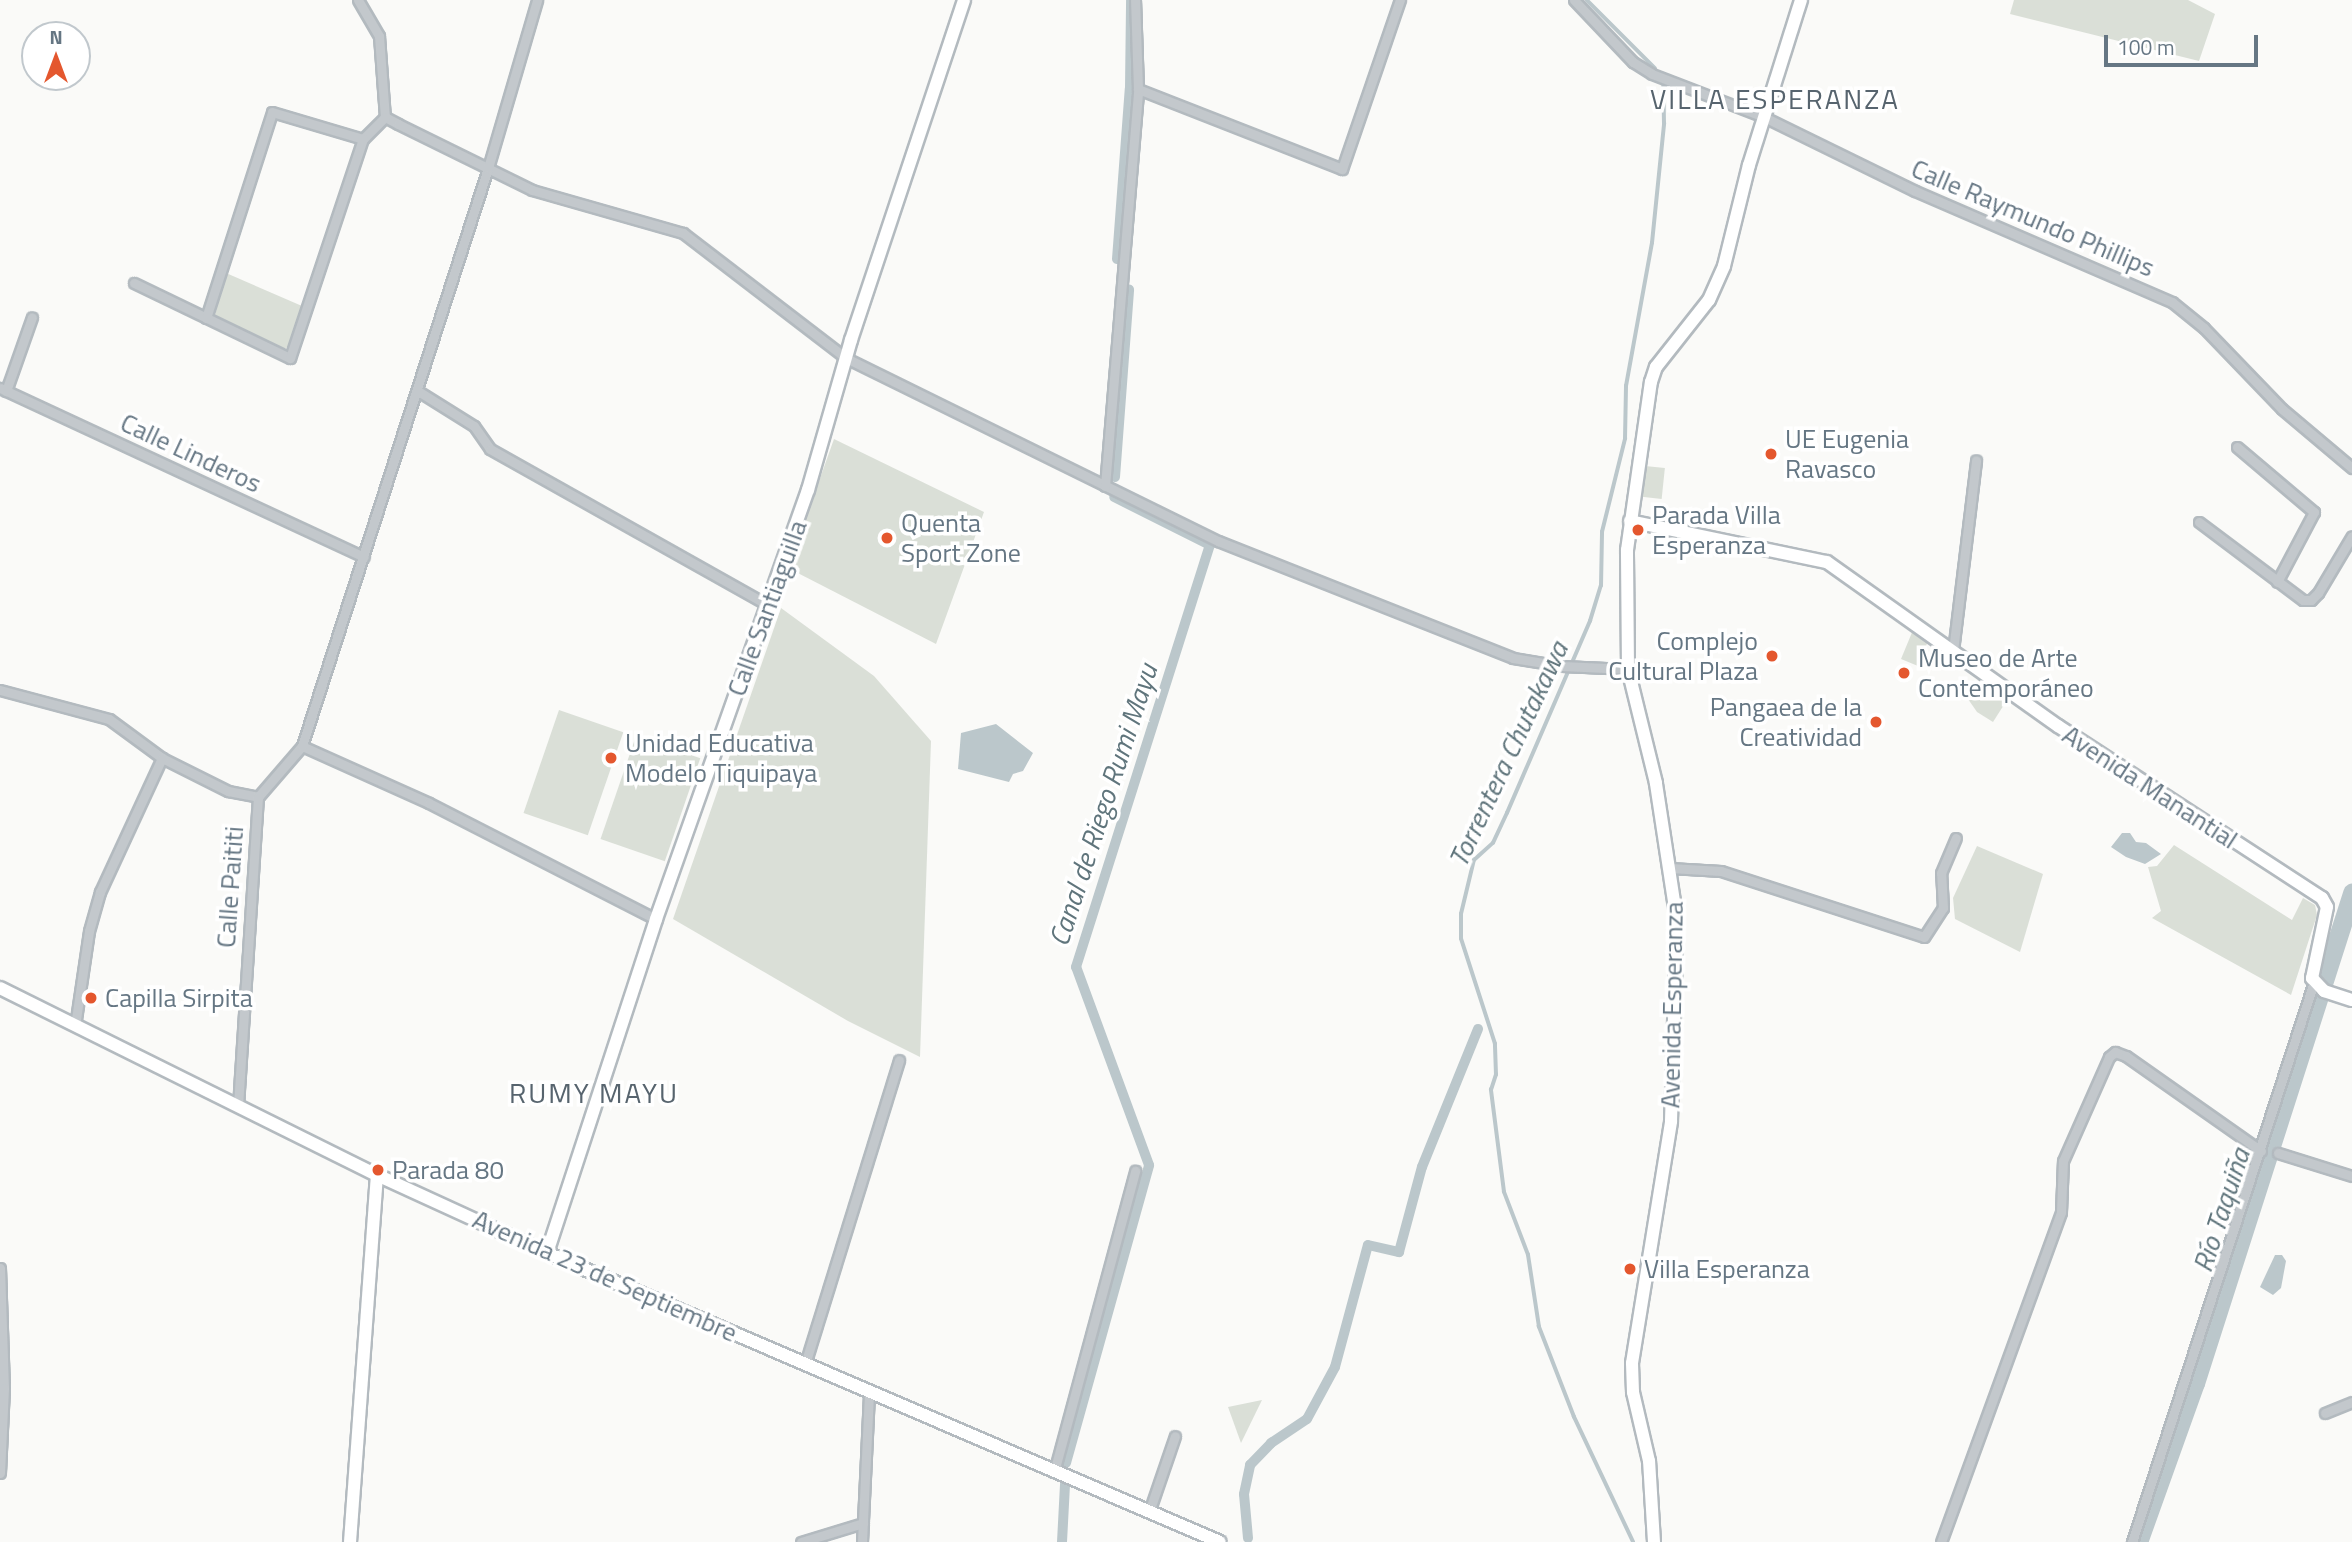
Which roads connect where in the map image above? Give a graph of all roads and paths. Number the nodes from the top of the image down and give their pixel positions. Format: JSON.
{"nodes":[{"id":1,"x":358,"y":0,"type":"edge"},
{"id":2,"x":537,"y":0,"type":"edge"},
{"id":3,"x":964,"y":0,"type":"edge"},
{"id":4,"x":1135,"y":0,"type":"edge"},
{"id":5,"x":1400,"y":0,"type":"edge"},
{"id":6,"x":1574,"y":0,"type":"edge"},
{"id":7,"x":1801,"y":0,"type":"edge"},
{"id":8,"x":1138,"y":89,"type":"junction"},
{"id":9,"x":385,"y":117,"type":"junction"},
{"id":10,"x":1764,"y":117,"type":"junction"},
{"id":11,"x":363,"y":139,"type":"junction"},
{"id":12,"x":488,"y":168,"type":"junction"},
{"id":13,"x":134,"y":283,"type":"dead end"},
{"id":14,"x":32,"y":317,"type":"dead end"},
{"id":15,"x":206,"y":318,"type":"junction"},
{"id":16,"x":846,"y":358,"type":"junction"},
{"id":17,"x":3,"y":389,"type":"edge"},
{"id":18,"x":418,"y":391,"type":"junction"},
{"id":19,"x":2237,"y":447,"type":"dead end"},
{"id":20,"x":1976,"y":460,"type":"dead end"},
{"id":21,"x":2352,"y":468,"type":"edge"},
{"id":22,"x":1105,"y":486,"type":"junction"},
{"id":23,"x":1630,"y":522,"type":"junction"},
{"id":24,"x":2199,"y":522,"type":"dead end"},
{"id":25,"x":2352,"y":536,"type":"edge"},
{"id":26,"x":364,"y":557,"type":"junction"},
{"id":27,"x":2277,"y":582,"type":"junction"},
{"id":28,"x":768,"y":605,"type":"junction"},
{"id":29,"x":1955,"y":656,"type":"junction"},
{"id":30,"x":1628,"y":669,"type":"junction"},
{"id":31,"x":0,"y":690,"type":"edge"},
{"id":32,"x":302,"y":746,"type":"junction"},
{"id":33,"x":162,"y":758,"type":"junction"},
{"id":34,"x":258,"y":797,"type":"junction"},
{"id":35,"x":1956,"y":838,"type":"dead end"},
{"id":36,"x":1671,"y":869,"type":"junction"},
{"id":37,"x":656,"y":919,"type":"junction"},
{"id":38,"x":0,"y":988,"type":"edge"},
{"id":39,"x":2323,"y":989,"type":"junction"},
{"id":40,"x":2352,"y":1000,"type":"edge"},
{"id":41,"x":75,"y":1026,"type":"junction"},
{"id":42,"x":900,"y":1060,"type":"dead end"},
{"id":43,"x":238,"y":1106,"type":"junction"},
{"id":44,"x":2261,"y":1151,"type":"junction"},
{"id":45,"x":2278,"y":1153,"type":"dead end"},
{"id":46,"x":1135,"y":1171,"type":"dead end"},
{"id":47,"x":377,"y":1175,"type":"junction"},
{"id":48,"x":2352,"y":1176,"type":"edge"},
{"id":49,"x":547,"y":1253,"type":"junction"},
{"id":50,"x":0,"y":1268,"type":"edge"},
{"id":51,"x":805,"y":1364,"type":"junction"},
{"id":52,"x":869,"y":1393,"type":"junction"},
{"id":53,"x":2352,"y":1402,"type":"edge"},
{"id":54,"x":2325,"y":1413,"type":"dead end"},
{"id":55,"x":1175,"y":1436,"type":"dead end"},
{"id":56,"x":1054,"y":1472,"type":"junction"},
{"id":57,"x":0,"y":1473,"type":"edge"},
{"id":58,"x":1149,"y":1512,"type":"junction"},
{"id":59,"x":863,"y":1523,"type":"junction"},
{"id":60,"x":350,"y":1542,"type":"edge"},
{"id":61,"x":801,"y":1542,"type":"edge"},
{"id":62,"x":862,"y":1542,"type":"edge"},
{"id":63,"x":1220,"y":1542,"type":"edge"},
{"id":64,"x":1654,"y":1542,"type":"edge"},
{"id":65,"x":1941,"y":1542,"type":"edge"},
{"id":66,"x":2132,"y":1542,"type":"edge"}],
"edges":[{"from":1,"to":9,"type":"street"},
{"from":2,"to":12,"type":"street"},
{"from":3,"to":16,"type":"main road","name":"Calle Santiaguilla"},
{"from":4,"to":8,"type":"street"},
{"from":5,"to":8,"type":"street"},
{"from":6,"to":10,"type":"street","name":"Calle Raymundo Phillips"},
{"from":7,"to":10,"type":"main road","name":"Avenida Esperanza"},
{"from":8,"to":22,"type":"street"},
{"from":9,"to":11,"type":"street"},
{"from":9,"to":12,"type":"street"},
{"from":10,"to":21,"type":"street","name":"Calle Raymundo Phillips"},
{"from":10,"to":23,"type":"main road","name":"Avenida Esperanza"},
{"from":11,"to":15,"type":"street"},
{"from":11,"to":15,"type":"street"},
{"from":12,"to":16,"type":"street"},
{"from":12,"to":18,"type":"street"},
{"from":13,"to":15,"type":"street"},
{"from":14,"to":17,"type":"street"},
{"from":16,"to":22,"type":"street"},
{"from":16,"to":28,"type":"main road","name":"Calle Santiaguilla"},
{"from":17,"to":26,"type":"street","name":"Calle Linderos"},
{"from":18,"to":26,"type":"street"},
{"from":18,"to":28,"type":"street"},
{"from":19,"to":27,"type":"street"},
{"from":20,"to":29,"type":"street"},
{"from":22,"to":30,"type":"street"},
{"from":23,"to":29,"type":"main road","name":"Avenida Manantial"},
{"from":23,"to":30,"type":"main road","name":"Avenida Esperanza"},
{"from":24,"to":27,"type":"street"},
{"from":25,"to":27,"type":"street"},
{"from":26,"to":32,"type":"street"},
{"from":28,"to":37,"type":"main road","name":"Calle Santiaguilla"},
{"from":29,"to":39,"type":"main road","name":"Avenida Manantial"},
{"from":30,"to":36,"type":"main road","name":"Avenida Esperanza"},
{"from":31,"to":33,"type":"street"},
{"from":32,"to":34,"type":"street"},
{"from":32,"to":37,"type":"street"},
{"from":33,"to":34,"type":"street"},
{"from":33,"to":41,"type":"street"},
{"from":34,"to":43,"type":"street","name":"Calle Paititi"},
{"from":35,"to":36,"type":"street"},
{"from":36,"to":64,"type":"main road","name":"Avenida Esperanza"},
{"from":37,"to":49,"type":"main road","name":"Calle Santiaguilla"},
{"from":38,"to":41,"type":"main road","name":"Avenida 23 de Septiembre"},
{"from":39,"to":40,"type":"main road"},
{"from":39,"to":44,"type":"street"},
{"from":41,"to":43,"type":"main road","name":"Avenida 23 de Septiembre"},
{"from":42,"to":51,"type":"street"},
{"from":43,"to":47,"type":"main road","name":"Avenida 23 de Septiembre"},
{"from":44,"to":65,"type":"street"},
{"from":44,"to":66,"type":"street"},
{"from":45,"to":48,"type":"street"},
{"from":46,"to":56,"type":"street"},
{"from":47,"to":49,"type":"main road","name":"Avenida 23 de Septiembre"},
{"from":47,"to":60,"type":"main road"},
{"from":49,"to":51,"type":"main road","name":"Avenida 23 de Septiembre"},
{"from":50,"to":57,"type":"street"},
{"from":51,"to":52,"type":"main road","name":"Avenida 23 de Septiembre"},
{"from":52,"to":56,"type":"main road","name":"Avenida 23 de Septiembre"},
{"from":52,"to":59,"type":"street"},
{"from":53,"to":54,"type":"street"},
{"from":55,"to":58,"type":"street"},
{"from":56,"to":58,"type":"main road","name":"Avenida 23 de Septiembre"},
{"from":58,"to":63,"type":"main road","name":"Avenida 23 de Septiembre"},
{"from":59,"to":61,"type":"street"},
{"from":59,"to":62,"type":"street"}]}
